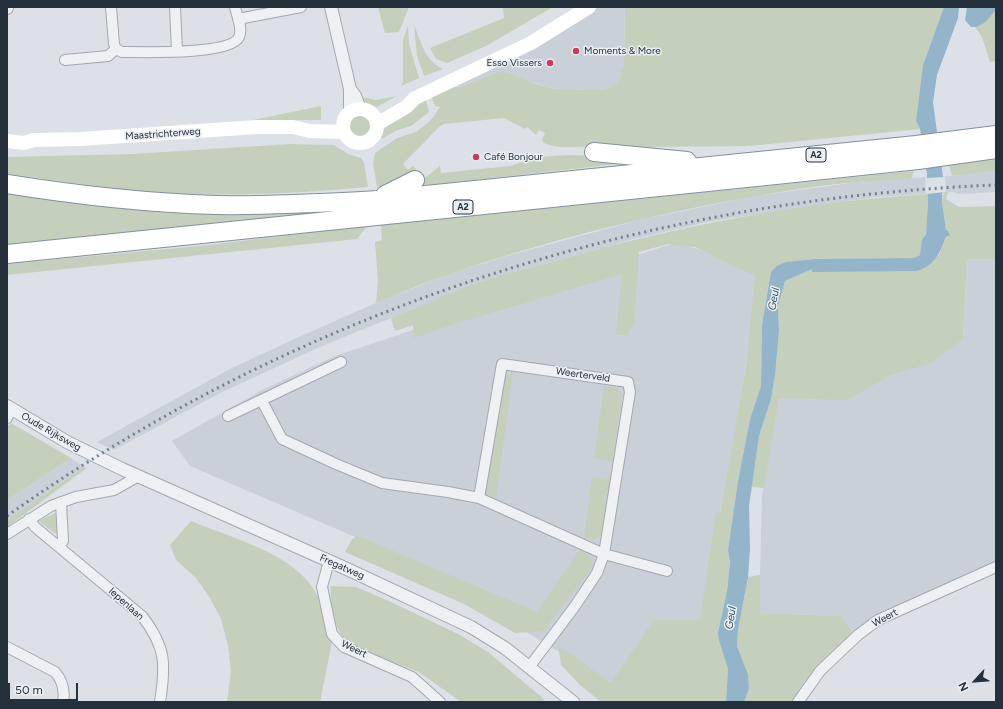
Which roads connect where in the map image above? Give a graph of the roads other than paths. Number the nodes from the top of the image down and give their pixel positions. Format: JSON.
{"nodes":[{"id":1,"x":111,"y":7,"type":"edge"},
{"id":2,"x":175,"y":7,"type":"edge"},
{"id":3,"x":235,"y":7,"type":"edge"},
{"id":4,"x":301,"y":7,"type":"edge"},
{"id":5,"x":331,"y":7,"type":"edge"},
{"id":6,"x":589,"y":7,"type":"edge"},
{"id":7,"x":238,"y":19,"type":"junction"},
{"id":8,"x":116,"y":49,"type":"junction"},
{"id":9,"x":177,"y":51,"type":"junction"},
{"id":10,"x":65,"y":60,"type":"dead end"},
{"id":11,"x":358,"y":119,"type":"junction"},
{"id":12,"x":7,"y":133,"type":"edge"},
{"id":13,"x":996,"y":135,"type":"edge"},
{"id":14,"x":34,"y":140,"type":"junction"},
{"id":15,"x":7,"y":141,"type":"edge"},
{"id":16,"x":946,"y":149,"type":"junction"},
{"id":17,"x":996,"y":149,"type":"edge"},
{"id":18,"x":594,"y":152,"type":"dead end"},
{"id":19,"x":917,"y":152,"type":"junction"},
{"id":20,"x":717,"y":165,"type":"junction"},
{"id":21,"x":415,"y":180,"type":"dead end"},
{"id":22,"x":7,"y":184,"type":"edge"},
{"id":23,"x":377,"y":200,"type":"junction"},
{"id":24,"x":7,"y":254,"type":"edge"},
{"id":25,"x":341,"y":362,"type":"dead end"},
{"id":26,"x":262,"y":401,"type":"junction"},
{"id":27,"x":8,"y":411,"type":"edge"},
{"id":28,"x":228,"y":416,"type":"dead end"},
{"id":29,"x":95,"y":457,"type":"joint"},
{"id":30,"x":138,"y":477,"type":"junction"},
{"id":31,"x":479,"y":498,"type":"junction"},
{"id":32,"x":61,"y":502,"type":"junction"},
{"id":33,"x":29,"y":519,"type":"junction"},
{"id":34,"x":7,"y":534,"type":"edge"},
{"id":35,"x":60,"y":546,"type":"junction"},
{"id":36,"x":604,"y":554,"type":"junction"},
{"id":37,"x":329,"y":561,"type":"junction"},
{"id":38,"x":996,"y":567,"type":"edge"},
{"id":39,"x":667,"y":572,"type":"dead end"},
{"id":40,"x":7,"y":647,"type":"edge"},
{"id":41,"x":530,"y":666,"type":"junction"},
{"id":42,"x":63,"y":702,"type":"edge"},
{"id":43,"x":160,"y":702,"type":"edge"},
{"id":44,"x":440,"y":702,"type":"edge"},
{"id":45,"x":573,"y":702,"type":"edge"},
{"id":46,"x":798,"y":702,"type":"edge"}],
"edges":[{"from":1,"to":8,"type":"street"},
{"from":2,"to":9,"type":"street"},
{"from":3,"to":7,"type":"street"},
{"from":4,"to":7,"type":"street"},
{"from":5,"to":11,"type":"street"},
{"from":6,"to":11,"type":"main road","name":"Maastrichterweg"},
{"from":7,"to":9,"type":"street"},
{"from":8,"to":9,"type":"street"},
{"from":8,"to":10,"type":"street"},
{"from":11,"to":14,"type":"main road","name":"Maastrichterweg"},
{"from":12,"to":14,"type":"main road","name":"Maastrichterweg"},
{"from":13,"to":16,"type":"highway","number":"A2"},
{"from":14,"to":15,"type":"main road","name":"Maastrichterweg"},
{"from":16,"to":17,"type":"highway","number":"A2"},
{"from":16,"to":19,"type":"highway","number":"A2"},
{"from":18,"to":20,"type":"highway","number":"A2"},
{"from":19,"to":20,"type":"highway","number":"A2"},
{"from":19,"to":24,"type":"highway","number":"A2"},
{"from":20,"to":23,"type":"highway","number":"A2"},
{"from":21,"to":23,"type":"highway","number":"A2"},
{"from":22,"to":23,"type":"highway","number":"A2"},
{"from":25,"to":26,"type":"street"},
{"from":26,"to":28,"type":"street"},
{"from":26,"to":31,"type":"street"},
{"from":27,"to":29,"type":"street","name":"Oude Rijksweg"},
{"from":29,"to":30,"type":"street","name":"Fregatweg"},
{"from":30,"to":32,"type":"street"},
{"from":30,"to":37,"type":"street","name":"Fregatweg"},
{"from":31,"to":36,"type":"street"},
{"from":31,"to":36,"type":"street","name":"Weerterveld"},
{"from":32,"to":33,"type":"street"},
{"from":32,"to":35,"type":"street"},
{"from":33,"to":34,"type":"street"},
{"from":33,"to":35,"type":"street","name":"Iepenlaan"},
{"from":35,"to":43,"type":"street","name":"Iepenlaan"},
{"from":36,"to":39,"type":"street"},
{"from":36,"to":41,"type":"street","name":"Weerterveld"},
{"from":37,"to":41,"type":"street","name":"Fregatweg"},
{"from":37,"to":44,"type":"street","name":"Weert"},
{"from":38,"to":46,"type":"street","name":"Weert"},
{"from":40,"to":42,"type":"street"},
{"from":41,"to":45,"type":"street","name":"Fregatweg"}]}
